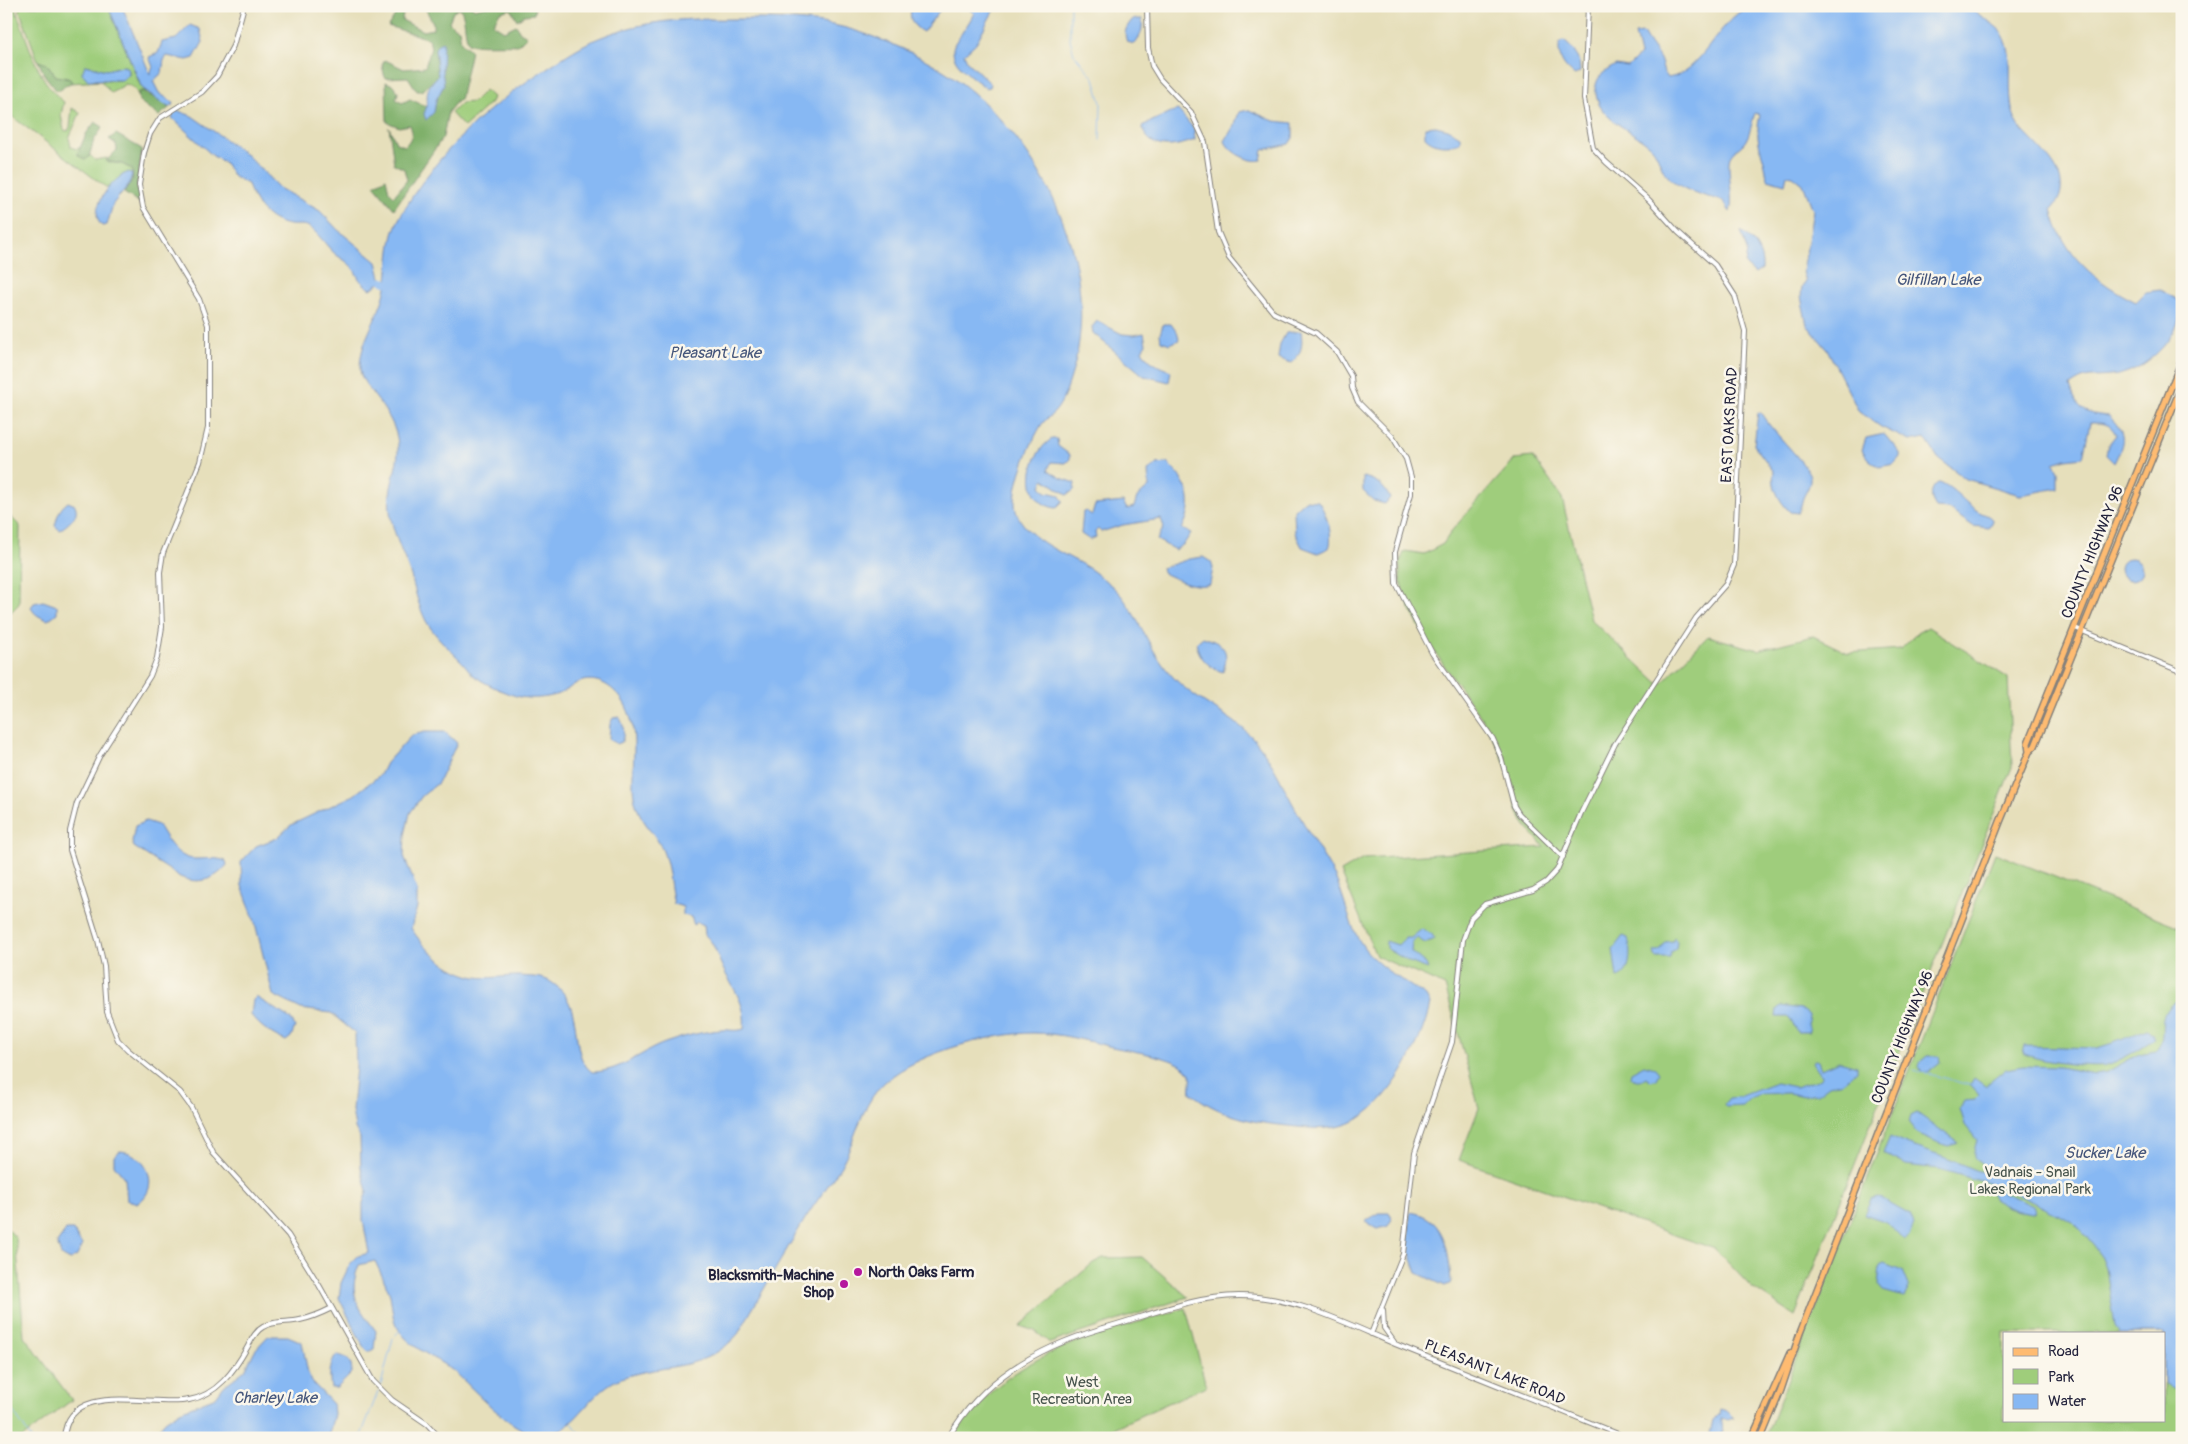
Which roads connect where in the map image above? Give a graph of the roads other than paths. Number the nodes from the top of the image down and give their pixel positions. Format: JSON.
{"nodes":[{"id":1,"x":244,"y":6,"type":"edge"},
{"id":2,"x":1147,"y":6,"type":"edge"},
{"id":3,"x":1588,"y":6,"type":"edge"},
{"id":4,"x":2182,"y":360,"type":"edge"},
{"id":5,"x":2182,"y":385,"type":"edge"},
{"id":6,"x":2075,"y":628,"type":"junction"},
{"id":7,"x":2082,"y":631,"type":"junction"},
{"id":8,"x":2182,"y":672,"type":"edge"},
{"id":9,"x":2029,"y":752,"type":"junction"},
{"id":10,"x":1563,"y":857,"type":"junction"},
{"id":11,"x":1383,"y":1305,"type":"junction"},
{"id":12,"x":332,"y":1308,"type":"junction"},
{"id":13,"x":1800,"y":1332,"type":"junction"},
{"id":14,"x":1371,"y":1334,"type":"junction"},
{"id":15,"x":1400,"y":1346,"type":"junction"},
{"id":16,"x":64,"y":1438,"type":"edge"},
{"id":17,"x":440,"y":1438,"type":"edge"},
{"id":18,"x":948,"y":1438,"type":"edge"},
{"id":19,"x":1628,"y":1438,"type":"edge"},
{"id":20,"x":1752,"y":1438,"type":"edge"},
{"id":21,"x":1761,"y":1438,"type":"edge"}],
"edges":[{"from":1,"to":12,"type":"street"},
{"from":2,"to":10,"type":"street"},
{"from":3,"to":10,"type":"street","name":"EAST OAKS ROAD"},
{"from":4,"to":6,"type":"main road","name":"COUNTY HIGHWAY 96"},
{"from":5,"to":7,"type":"main road","name":"COUNTY HIGHWAY 96"},
{"from":6,"to":7,"type":"street"},
{"from":6,"to":9,"type":"main road","name":"COUNTY HIGHWAY 96"},
{"from":7,"to":8,"type":"street"},
{"from":7,"to":9,"type":"main road","name":"COUNTY HIGHWAY 96"},
{"from":9,"to":13,"type":"main road","name":"COUNTY HIGHWAY 96"},
{"from":10,"to":11,"type":"street","name":"EAST OAKS ROAD"},
{"from":11,"to":14,"type":"street","name":"EAST OAKS ROAD"},
{"from":11,"to":15,"type":"street"},
{"from":12,"to":16,"type":"street"},
{"from":12,"to":17,"type":"street"},
{"from":13,"to":20,"type":"main road","name":"COUNTY HIGHWAY 96"},
{"from":13,"to":21,"type":"main road","name":"COUNTY HIGHWAY 96"},
{"from":14,"to":15,"type":"street","name":"PLEASANT LAKE ROAD"},
{"from":14,"to":18,"type":"street","name":"PLEASANT LAKE ROAD"},
{"from":15,"to":19,"type":"street","name":"PLEASANT LAKE ROAD"}]}
